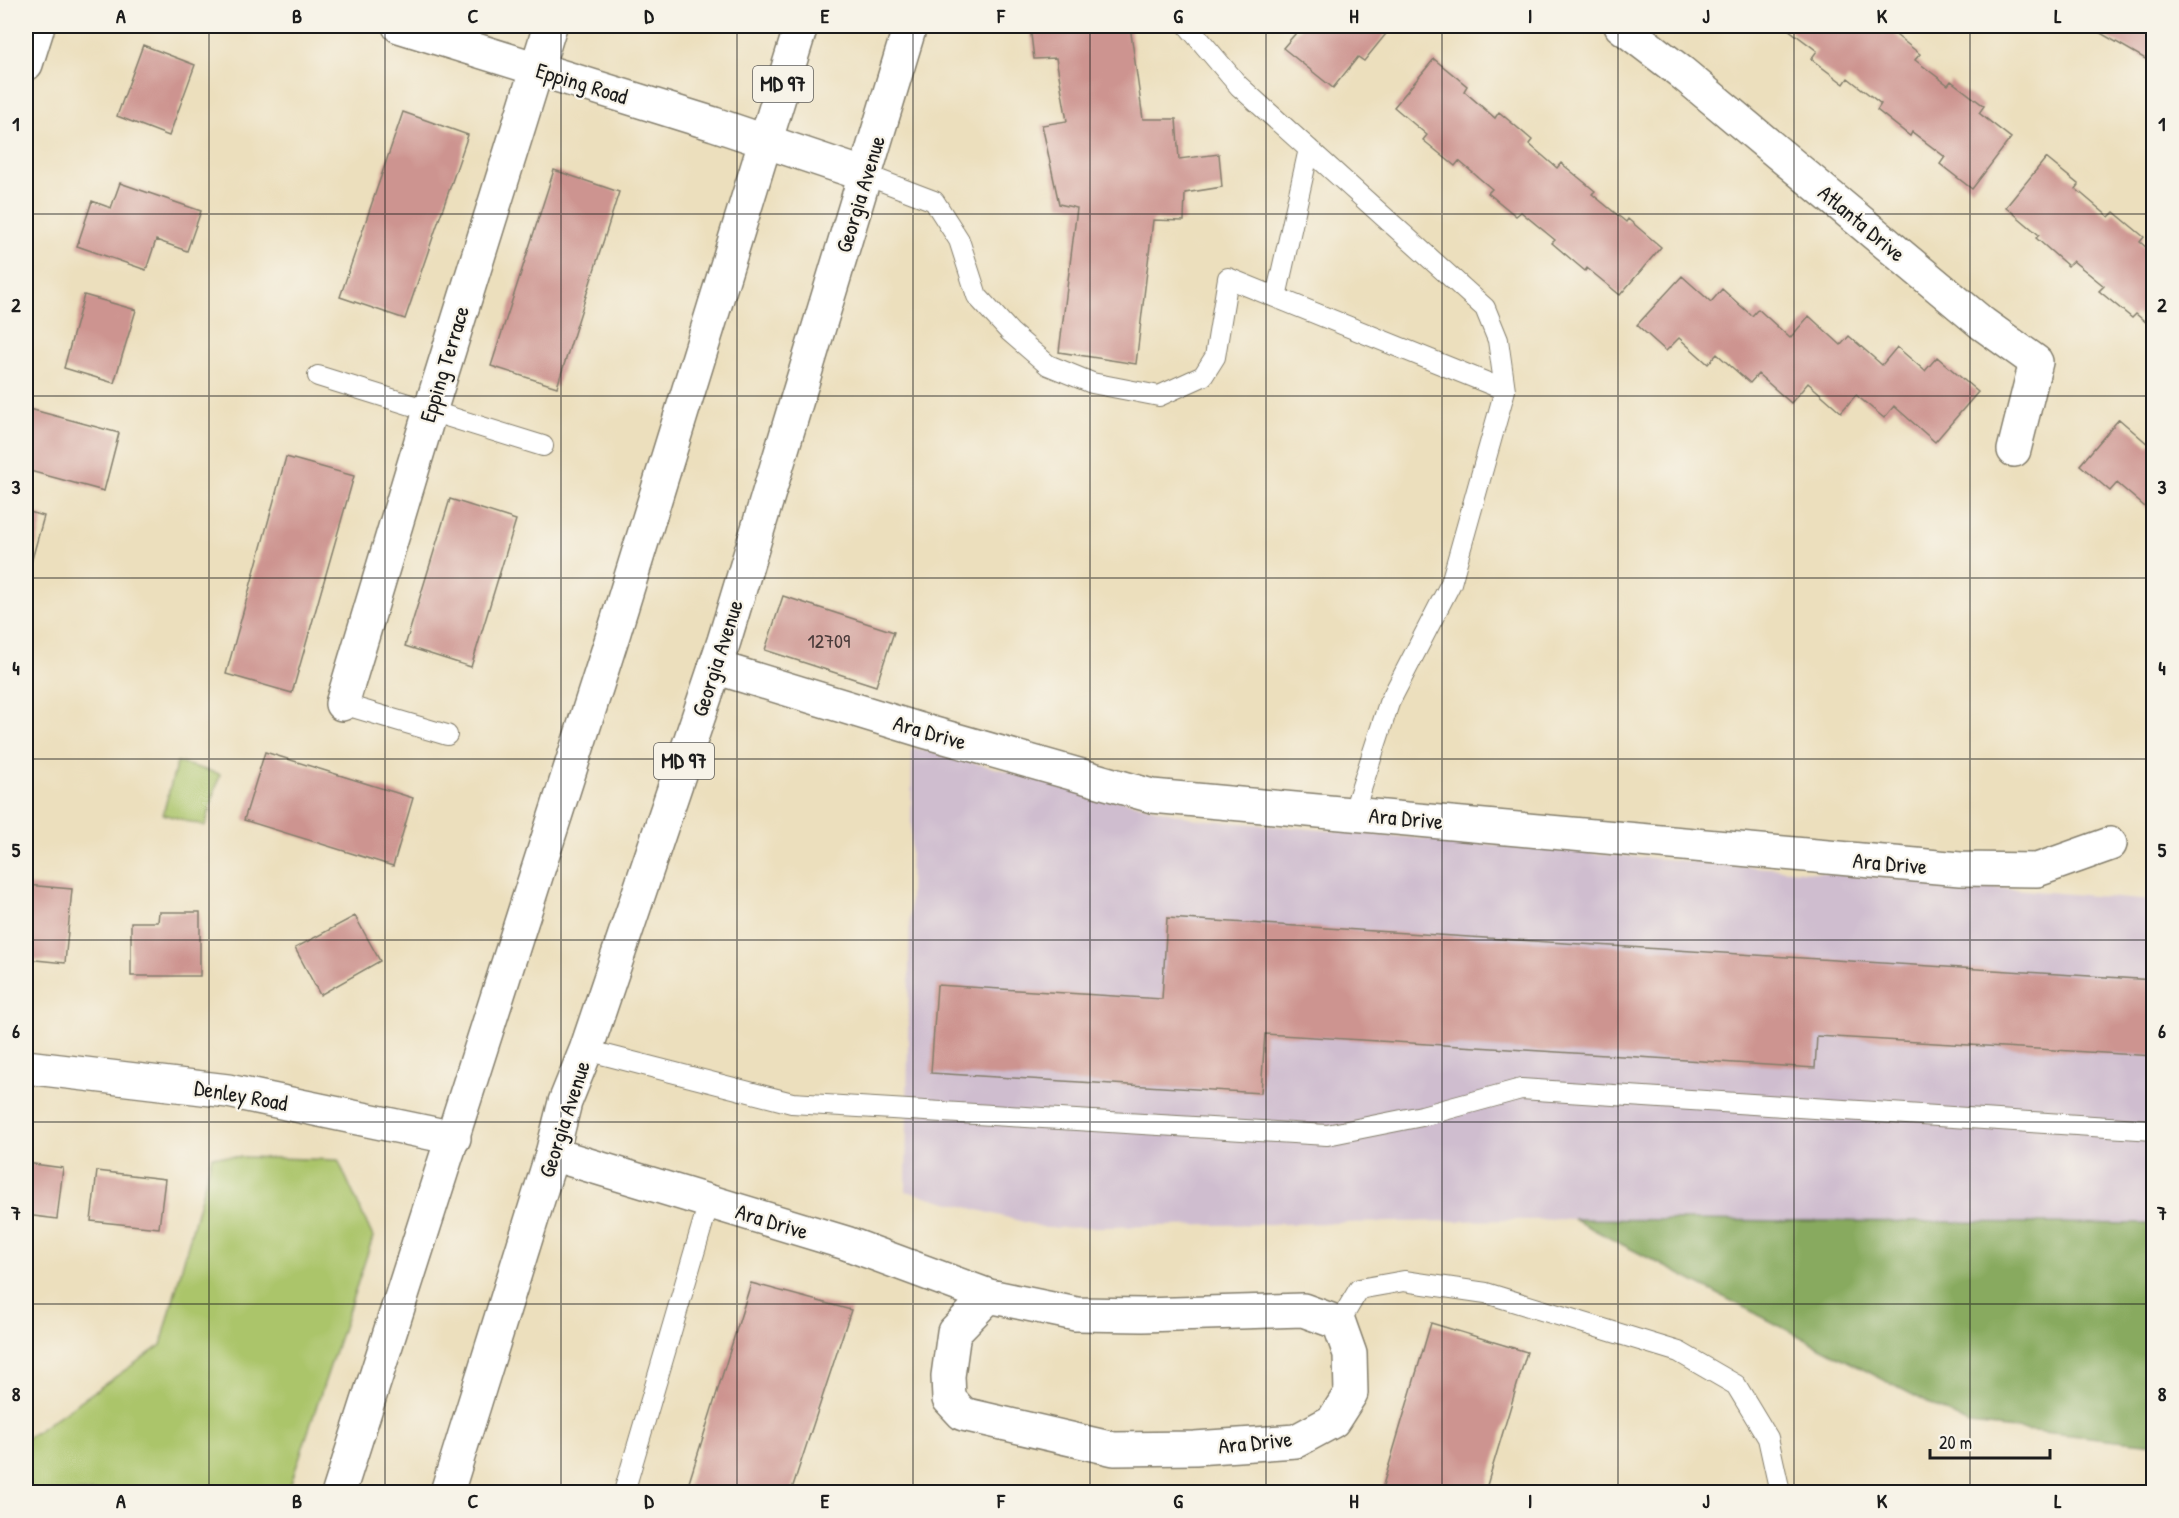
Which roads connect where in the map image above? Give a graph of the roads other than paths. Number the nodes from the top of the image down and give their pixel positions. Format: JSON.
{"nodes":[{"id":1,"x":38,"y":26,"type":"edge"},
{"id":2,"x":399,"y":26,"type":"edge"},
{"id":3,"x":550,"y":26,"type":"edge"},
{"id":4,"x":801,"y":26,"type":"edge"},
{"id":5,"x":910,"y":26,"type":"edge"},
{"id":6,"x":1188,"y":26,"type":"edge"},
{"id":7,"x":1621,"y":26,"type":"edge"},
{"id":8,"x":26,"y":64,"type":"edge"},
{"id":9,"x":536,"y":69,"type":"junction"},
{"id":10,"x":765,"y":142,"type":"junction"},
{"id":11,"x":1309,"y":149,"type":"junction"},
{"id":12,"x":866,"y":175,"type":"junction"},
{"id":13,"x":1276,"y":297,"type":"junction"},
{"id":14,"x":318,"y":376,"type":"dead end"},
{"id":15,"x":1505,"y":390,"type":"junction"},
{"id":16,"x":430,"y":411,"type":"junction"},
{"id":17,"x":543,"y":446,"type":"dead end"},
{"id":18,"x":2014,"y":450,"type":"dead end"},
{"id":19,"x":715,"y":667,"type":"junction"},
{"id":20,"x":342,"y":704,"type":"joint"},
{"id":21,"x":447,"y":735,"type":"dead end"},
{"id":22,"x":1353,"y":814,"type":"junction"},
{"id":23,"x":2110,"y":844,"type":"dead end"},
{"id":24,"x":586,"y":1050,"type":"junction"},
{"id":25,"x":26,"y":1067,"type":"edge"},
{"id":26,"x":2154,"y":1130,"type":"edge"},
{"id":27,"x":454,"y":1138,"type":"junction"},
{"id":28,"x":552,"y":1154,"type":"junction"},
{"id":29,"x":709,"y":1202,"type":"junction"},
{"id":30,"x":988,"y":1296,"type":"junction"},
{"id":31,"x":1339,"y":1323,"type":"junction"},
{"id":32,"x":339,"y":1492,"type":"edge"},
{"id":33,"x":447,"y":1492,"type":"edge"},
{"id":34,"x":624,"y":1492,"type":"edge"},
{"id":35,"x":1780,"y":1492,"type":"edge"}],
"edges":[{"from":1,"to":8,"type":"street"},
{"from":2,"to":9,"type":"street","name":"Epping Road"},
{"from":3,"to":9,"type":"street","name":"Epping Terrace"},
{"from":4,"to":10,"type":"street","number":"MD 97"},
{"from":5,"to":12,"type":"street","name":"Georgia Avenue","number":"MD 97"},
{"from":6,"to":11,"type":"lane"},
{"from":7,"to":18,"type":"street","name":"Atlanta Drive"},
{"from":9,"to":10,"type":"street","name":"Epping Road"},
{"from":9,"to":16,"type":"street","name":"Epping Terrace"},
{"from":10,"to":12,"type":"street","name":"Epping Road"},
{"from":10,"to":27,"type":"street","number":"MD 97"},
{"from":11,"to":13,"type":"lane"},
{"from":11,"to":15,"type":"lane"},
{"from":12,"to":13,"type":"lane"},
{"from":12,"to":19,"type":"street","name":"Georgia Avenue","number":"MD 97"},
{"from":13,"to":15,"type":"lane"},
{"from":14,"to":16,"type":"lane"},
{"from":15,"to":22,"type":"lane"},
{"from":16,"to":17,"type":"lane"},
{"from":16,"to":20,"type":"street","name":"Epping Terrace"},
{"from":19,"to":22,"type":"street","name":"Ara Drive"},
{"from":19,"to":24,"type":"street","name":"Georgia Avenue","number":"MD 97"},
{"from":20,"to":21,"type":"lane"},
{"from":22,"to":23,"type":"street","name":"Ara Drive"},
{"from":24,"to":26,"type":"lane"},
{"from":24,"to":28,"type":"street","name":"Georgia Avenue","number":"MD 97"},
{"from":25,"to":27,"type":"street","name":"Denley Road"},
{"from":27,"to":32,"type":"street","number":"MD 97"},
{"from":28,"to":29,"type":"street","name":"Ara Drive"},
{"from":28,"to":33,"type":"street","name":"Georgia Avenue","number":"MD 97"},
{"from":29,"to":30,"type":"street","name":"Ara Drive"},
{"from":29,"to":34,"type":"lane"},
{"from":30,"to":31,"type":"street","name":"Ara Drive"},
{"from":30,"to":31,"type":"street","name":"Ara Drive"},
{"from":31,"to":35,"type":"lane"}]}
